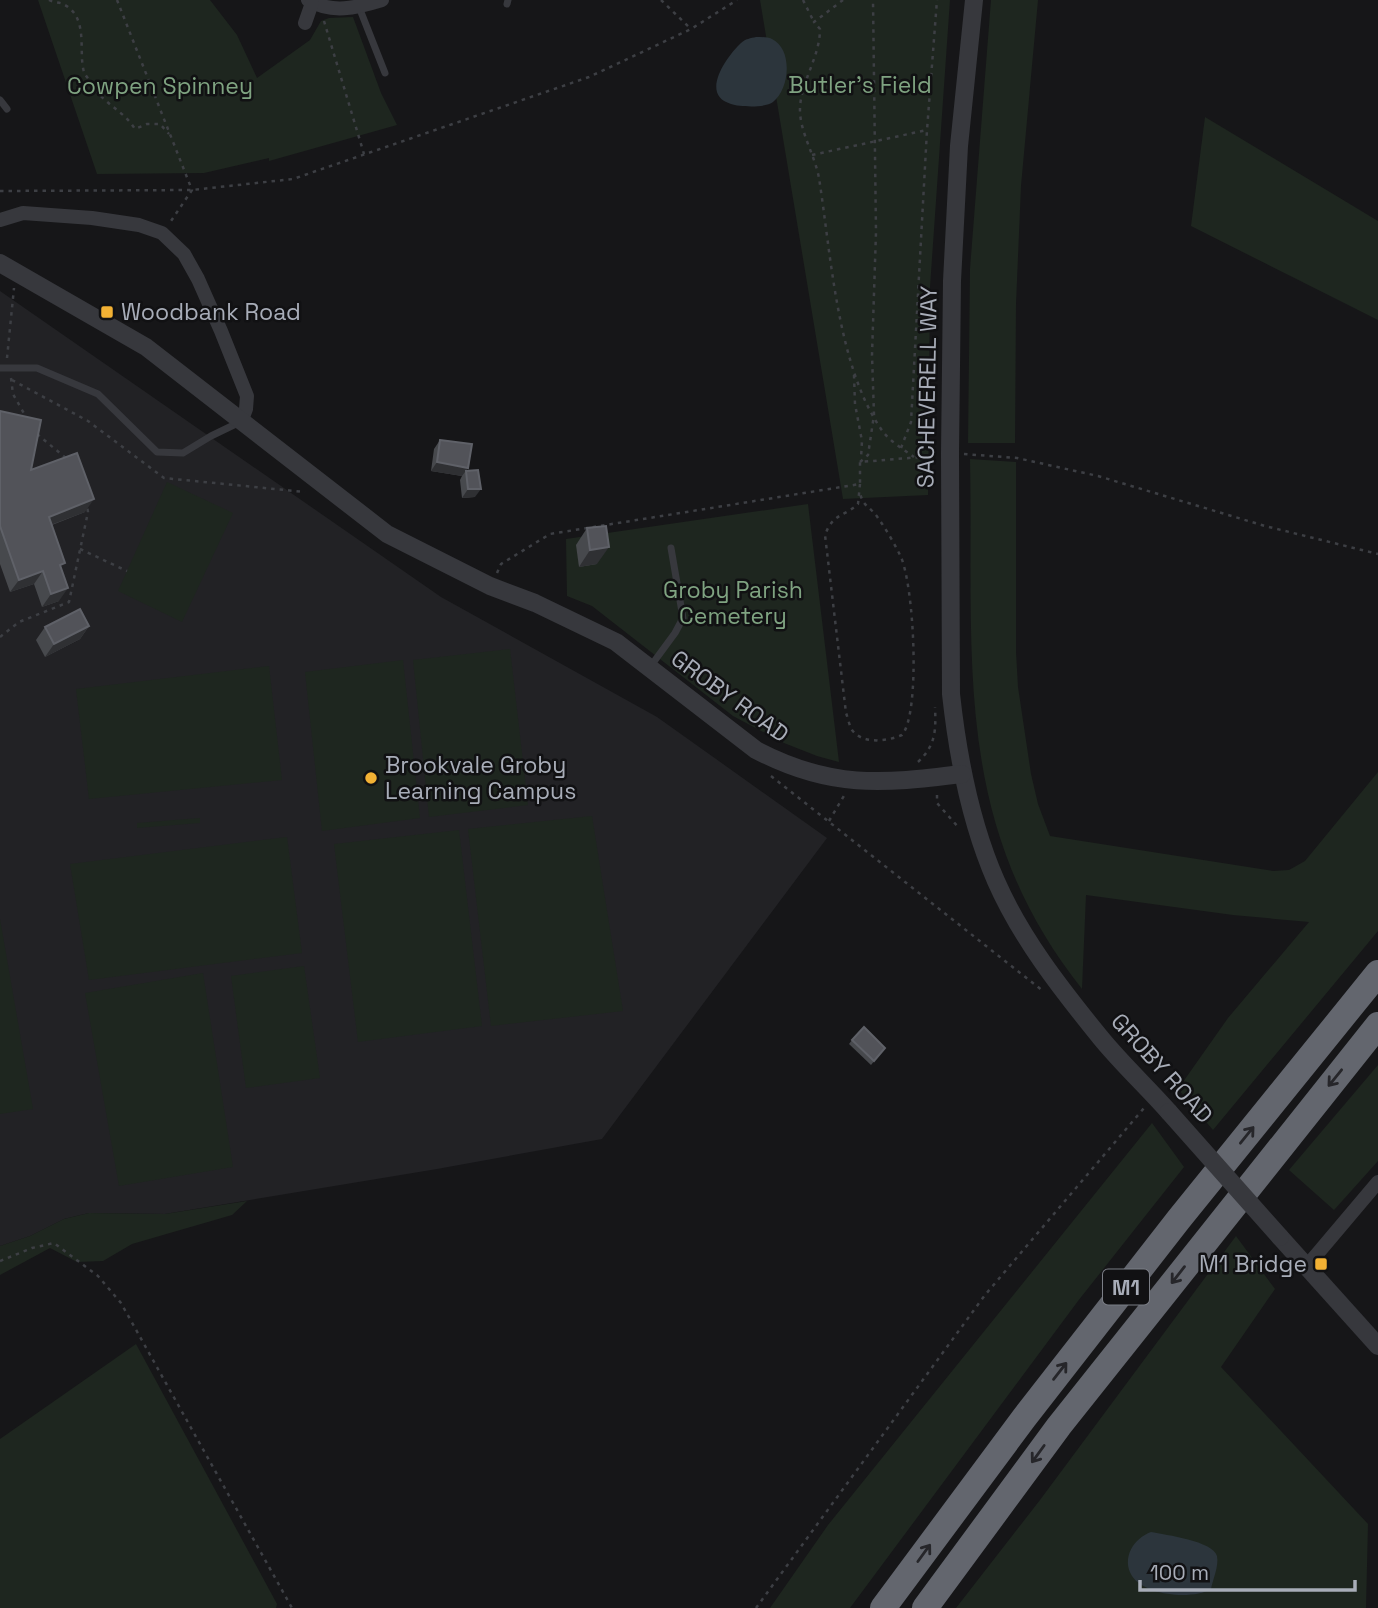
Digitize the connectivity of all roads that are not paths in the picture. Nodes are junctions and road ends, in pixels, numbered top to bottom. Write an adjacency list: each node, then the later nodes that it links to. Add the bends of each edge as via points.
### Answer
1 (382, 0): 4 (street)
2 (974, 0): 15 (street, SACHEVERELL WAY, via 955,214 942,455 951,694)
3 (315, 3): 4 (street, via 341,10); 5 (street)
4 (359, 7): 6 (lane)
5 (304, 23)
6 (384, 73)
7 (0, 100): 8 (lane)
8 (8, 108)
9 (0, 220): 12 (street, via 23,213 92,218 162,233 184,254 221,331 247,396)
10 (0, 263): 12 (street, GROBY ROAD, via 146,347)
11 (4, 367): 12 (lane, via 37,368 98,394 157,452 183,453)
12 (241, 422): 14 (street, GROBY ROAD, via 387,534 616,642)
13 (671, 548): 14 (lane, via 683,618)
14 (650, 667): 15 (street, GROBY ROAD, via 756,750 807,773 885,783)
15 (962, 774): 19 (street, GROBY ROAD, bridge, via 996,882 1041,960 1102,1040)
16 (1378, 973): 21 (highway, M1, one-way to 16, via 1170,1229)
17 (1378, 1025): 22 (highway, M1, one-way to 22, via 1068,1415)
18 (1378, 1182): 19 (street)
19 (1307, 1266): 20 (street, GROBY ROAD)
20 (1378, 1346)
21 (883, 1608)
22 (925, 1608)

